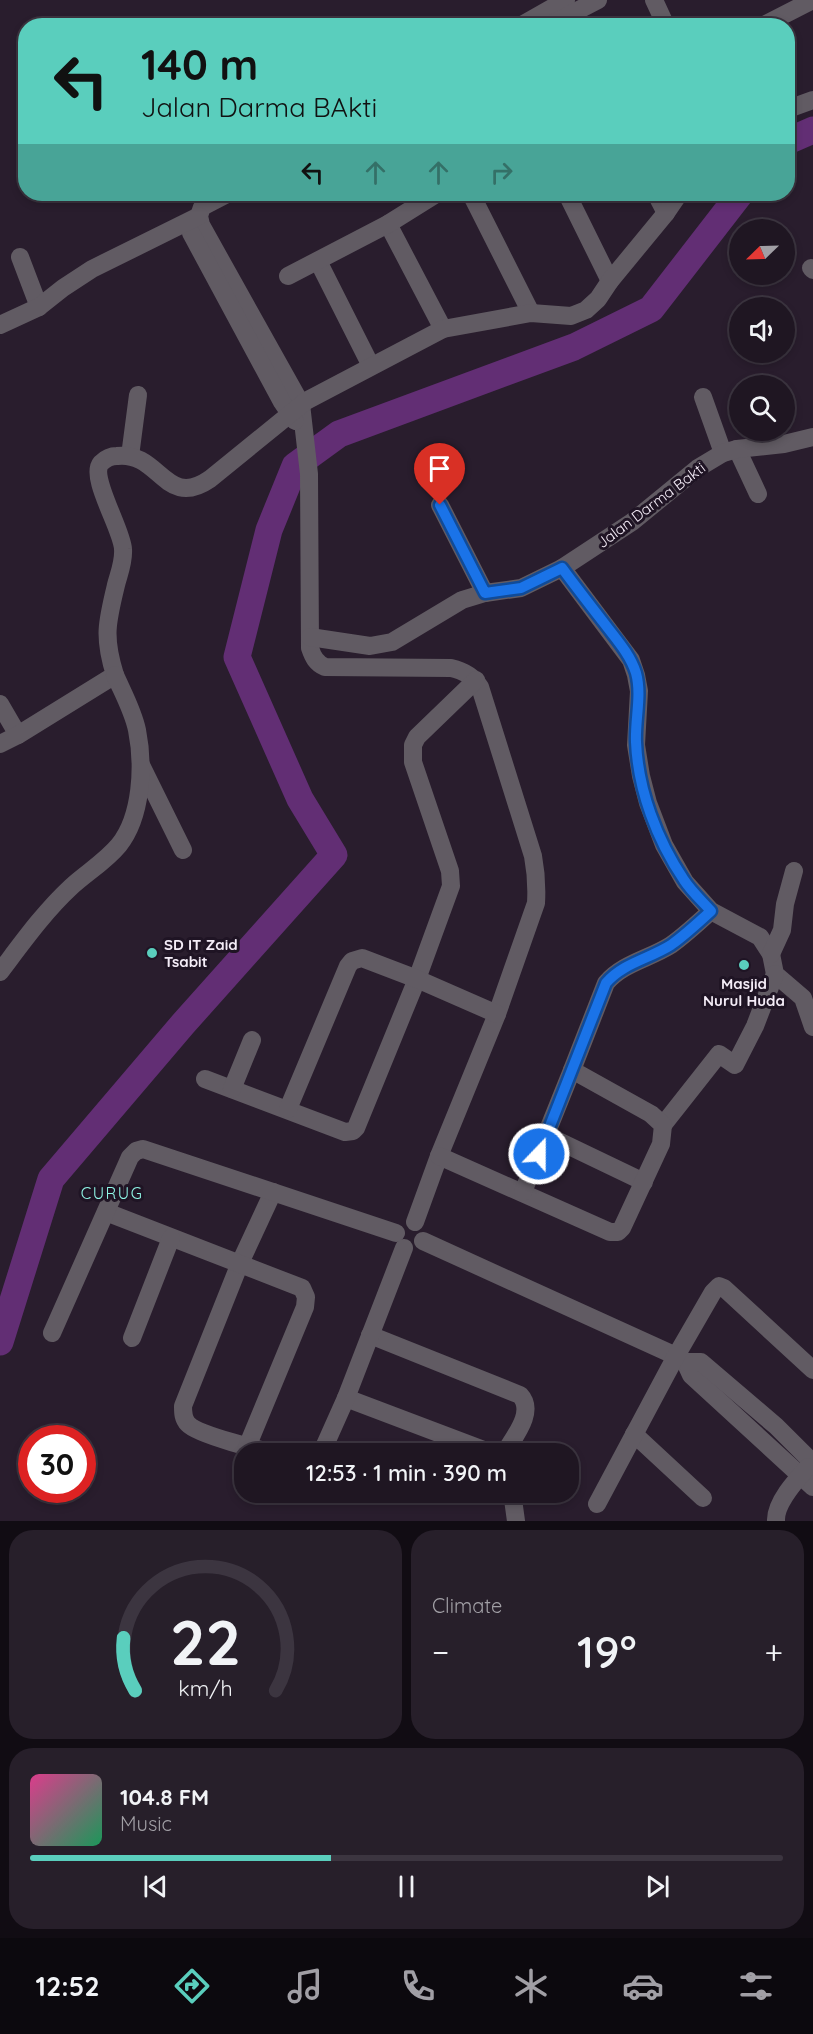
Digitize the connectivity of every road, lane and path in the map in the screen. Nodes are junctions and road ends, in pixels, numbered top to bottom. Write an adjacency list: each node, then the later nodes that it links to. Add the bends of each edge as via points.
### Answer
1 (566, 0): 5 (street)
2 (598, 0): 5 (street)
3 (654, 0): 6 (street)
4 (813, 0): 7 (street)
5 (547, 11)
6 (662, 18)
7 (778, 18)
8 (813, 100): 9 (street)
9 (795, 106)
10 (196, 201): 18 (street, via 191,206)
11 (214, 201): 18 (street, via 202,207)
12 (425, 201): 19 (street)
13 (475, 201): 25 (street)
14 (570, 201): 23 (street)
15 (660, 201): 17 (street)
16 (674, 201): 17 (street)
17 (666, 213): 23 (street)
18 (193, 219): 24 (street, via 93,269); 31 (street, via 192,236)
19 (388, 224): 21 (street); 27 (street)
20 (20, 257): 24 (street)
21 (318, 261): 22 (street); 28 (street)
22 (288, 276)
23 (610, 281): 25 (street, via 586,310 571,316)
24 (39, 307): 26 (street)
25 (531, 313): 27 (street)
26 (0, 325)
27 (443, 329): 28 (street)
28 (371, 366): 31 (street)
29 (138, 395): 34 (street)
30 (703, 397): 33 (street)
31 (295, 409): 34 (street, via 210,479 193,488 178,488 150,464); 39 (street, via 306,439 309,474)
32 (813, 437): 33 (street, Jalan Darma Bakti)
33 (730, 451): 35 (street); 37 (street, Jalan Darma Bakti, via 698,468 632,522)
34 (130, 456): 40 (street, via 109,458 97,472 120,533 123,552 106,630)
35 (758, 494)
36 (440, 505): 38 (street)
37 (562, 568): 38 (street, Jalan Darma Bakti, via 521,588); 48 (street, via 631,660 639,691 636,745 655,825 685,882)
38 (485, 593): 39 (street, Jalan Darma Bakti, via 462,600 392,642 370,646)
39 (310, 637): 41 (street, via 313,657 325,667 451,668)
40 (115, 675): 43 (street); 45 (street, via 130,706)
41 (476, 680): 52 (street, via 413,745 413,762 451,878 450,892); 54 (street, via 533,856 537,886 536,903)
42 (0, 704): 43 (street)
43 (18, 735): 44 (street)
44 (0, 744)
45 (141, 764): 46 (street); 50 (street, via 132,820 120,844 46,912)
46 (183, 850)
47 (794, 871): 49 (street, via 782,930)
48 (711, 911): 49 (street, via 760,937); 57 (street, via 672,944 612,976)
49 (771, 954): 51 (street)
50 (0, 972)
51 (775, 974): 53 (street); 61 (street, via 735,1065 719,1054)
52 (417, 979): 54 (street); 60 (street, via 362,958 352,961); 60 (street, via 356,1128 345,1132)
53 (808, 996): 55 (street)
54 (497, 1014): 63 (street)
55 (813, 1027)
56 (252, 1040): 59 (street)
57 (572, 1070): 61 (street, via 651,1113); 62 (street)
58 (205, 1079): 59 (street)
59 (232, 1089): 60 (street)
60 (288, 1109)
61 (663, 1125): 64 (street, via 661,1143)
62 (546, 1135): 64 (street); 66 (street)
63 (439, 1156): 66 (street); 68 (street)
64 (644, 1182): 66 (street, via 625,1225 615,1233)
65 (273, 1192): 67 (street, via 143,1149 130,1156); 70 (street); 72 (street)
66 (523, 1192)
67 (106, 1212): 69 (street); 73 (street)
68 (415, 1222): 70 (street, via 403,1223); 71 (street, via 424,1232)
69 (171, 1238): 72 (street); 75 (street)
70 (400, 1240): 71 (street, via 408,1249 417,1248); 74 (street)
71 (423, 1241): 76 (street)
72 (240, 1263): 80 (street, via 183,1406 183,1415 194,1429); 81 (street, via 302,1288 306,1297)
73 (52, 1333)
74 (370, 1335): 78 (street); 84 (street, via 520,1395 527,1407)
75 (132, 1338)
76 (681, 1359): 77 (street, via 719,1286); 79 (street); 85 (street, via 691,1376)
77 (813, 1370)
78 (346, 1398): 82 (street); 83 (street)
79 (634, 1434): 86 (street); 88 (street)
80 (235, 1443)
81 (249, 1443)
82 (326, 1443)
83 (465, 1443)
84 (510, 1443)
85 (810, 1472): 90 (street, via 776,1513)
86 (703, 1498)
87 (514, 1503): 89 (street)
88 (597, 1504)
89 (516, 1521)
90 (776, 1521)

